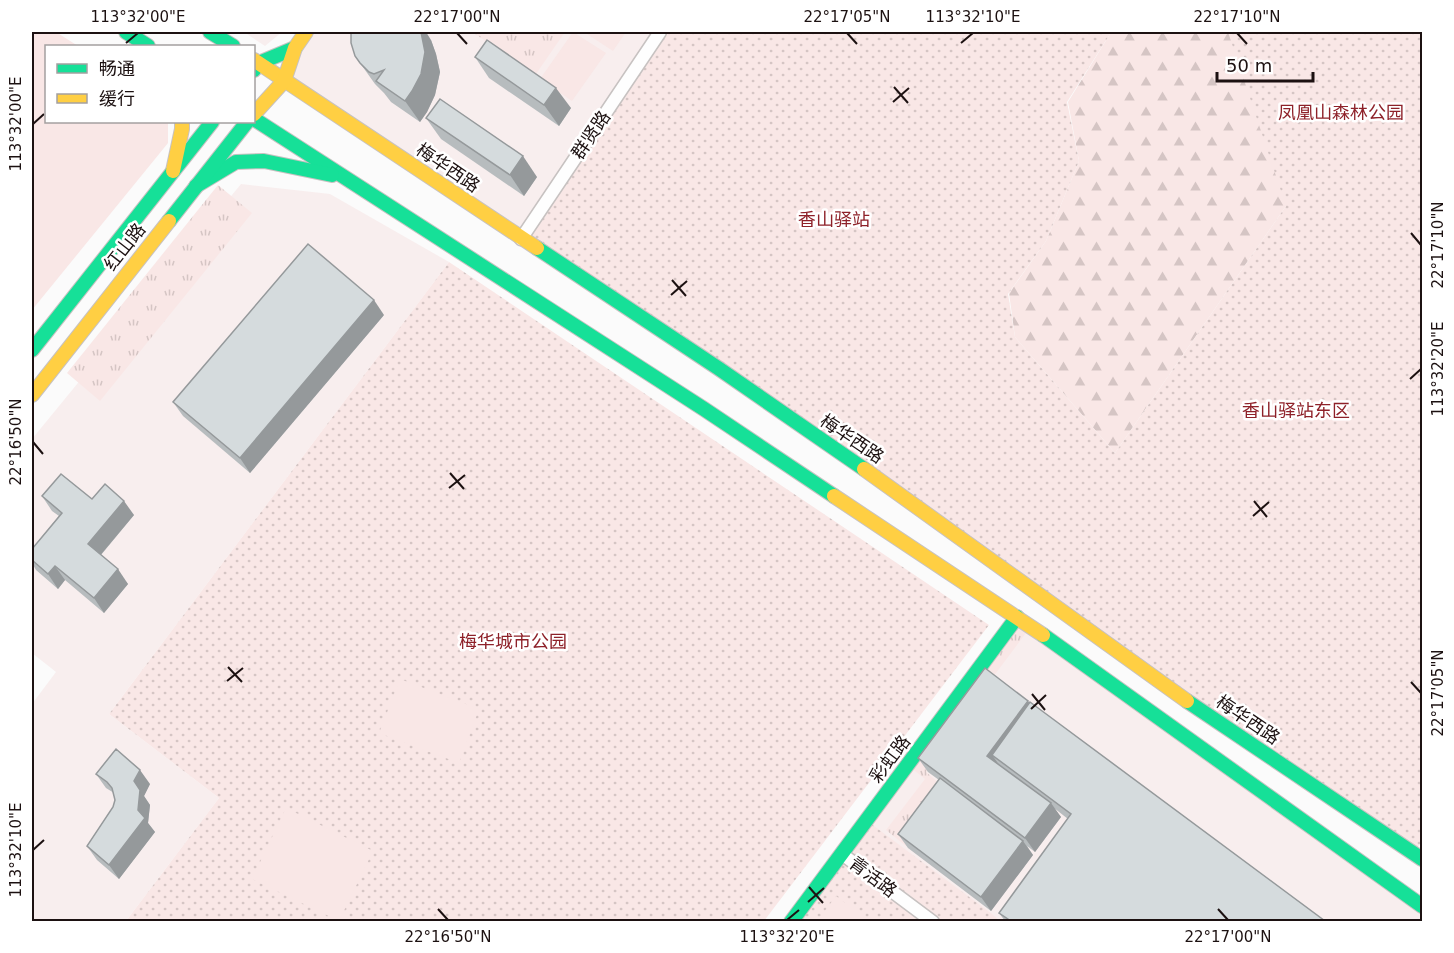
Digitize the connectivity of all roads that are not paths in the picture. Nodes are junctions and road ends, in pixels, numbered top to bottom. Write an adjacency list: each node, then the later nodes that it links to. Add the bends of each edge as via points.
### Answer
1 (126, 32): 5 (main road)
2 (210, 32): 6 (main road)
3 (306, 32): 7 (main road)
4 (660, 32): 18 (street, 群贤路)
5 (145, 45)
6 (231, 45)
7 (295, 48): 8 (main road); 9 (main road)
8 (255, 64): 9 (main road, 梅华西路)
9 (284, 81): 10 (main road); 18 (main road, 梅华西路)
10 (255, 113)
11 (255, 120): 16 (main road)
12 (182, 123): 15 (main road)
13 (211, 123): 15 (main road, 红山路)
14 (246, 123): 17 (main road, 红山路)
15 (173, 171): 19 (main road, 红山路)
16 (343, 177): 17 (main road, via 264,161 236,162); 21 (main road, via 704,409)
17 (196, 186): 20 (main road, 红山路)
18 (521, 239): 23 (main road, 梅华西路, via 718,368 895,490 1209,717)
19 (32, 350)
20 (32, 395)
21 (1017, 617): 22 (main road, 彩虹路); 24 (main road)
22 (842, 854): 25 (main road, 彩虹路); 26 (street, 青活路)
23 (1422, 859)
24 (1422, 906)
25 (791, 921)
26 (933, 921)

